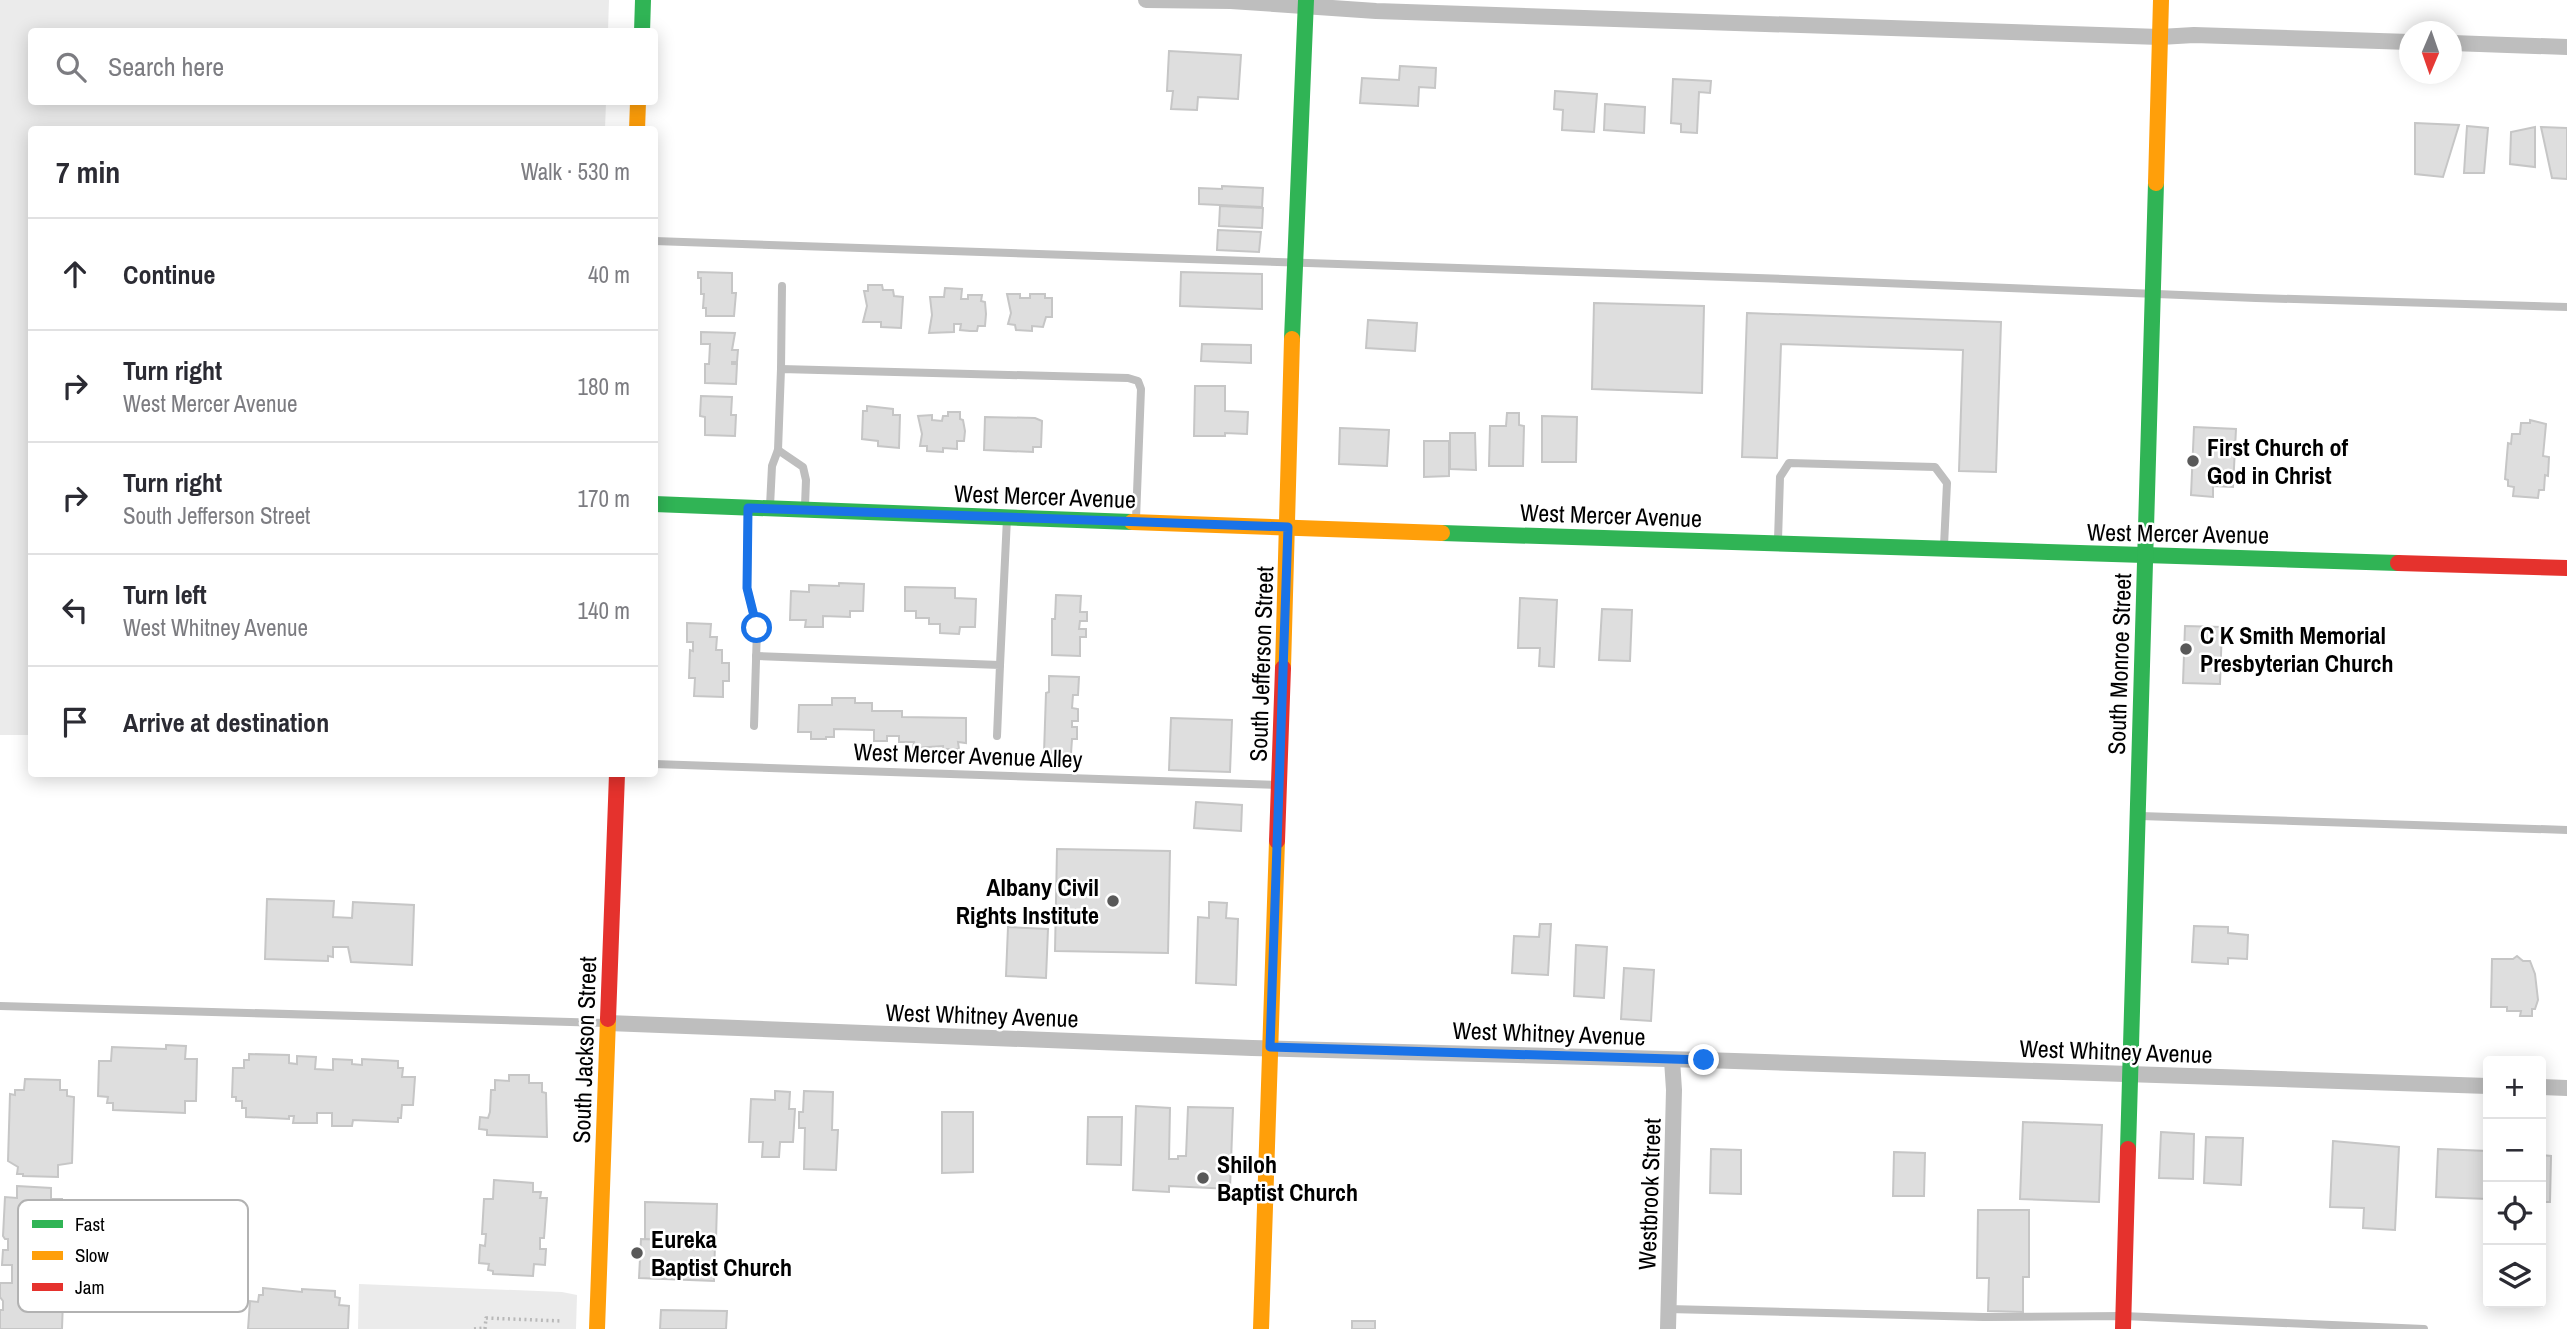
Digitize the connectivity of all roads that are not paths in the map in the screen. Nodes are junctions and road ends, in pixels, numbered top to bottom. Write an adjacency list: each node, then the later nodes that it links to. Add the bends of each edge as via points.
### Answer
1 (643, 0): 5 (main road)
2 (1146, 0): 4 (street)
3 (2161, 0): 6 (main road, South Monroe Street)
4 (1306, 4): 6 (street); 13 (main road, South Jefferson Street)
5 (642, 28)
6 (2160, 37): 7 (street); 15 (main road, South Monroe Street)
7 (2399, 42)
8 (2462, 43): 9 (street)
9 (2567, 47)
10 (638, 105): 11 (main road)
11 (637, 126)
12 (658, 241): 13 (lane)
13 (1294, 262): 15 (lane); 25 (main road, South Jefferson Street)
14 (782, 286): 17 (lane)
15 (2153, 292): 16 (lane); 28 (main road, South Monroe Street)
16 (2567, 307)
17 (781, 369): 18 (lane); 24 (lane, via 1138,381)
18 (778, 450): 21 (lane, via 772,466); 22 (lane, via 803,467)
19 (658, 505): 20 (main road, West Mercer Avenue)
20 (748, 508): 21 (main road, West Mercer Avenue); 30 (lane, via 747,588 757,628)
21 (769, 509): 22 (main road, West Mercer Avenue)
22 (805, 510): 23 (main road, West Mercer Avenue)
23 (1007, 517): 24 (main road, West Mercer Avenue); 31 (lane)
24 (1136, 522): 25 (main road, West Mercer Avenue)
25 (1288, 527): 26 (main road, West Mercer Avenue); 36 (main road, South Jefferson Street)
26 (1778, 543): 27 (main road, West Mercer Avenue); 27 (lane, via 1780,477 1789,463 1935,467 1947,483)
27 (1944, 548): 28 (main road, West Mercer Avenue)
28 (2145, 553): 29 (main road, West Mercer Avenue); 37 (main road, South Monroe Street)
29 (2567, 568)
30 (756, 656): 31 (lane); 32 (lane)
31 (1000, 665): 33 (lane)
32 (754, 726)
33 (997, 736)
34 (658, 764): 36 (lane, West Mercer Avenue Alley)
35 (617, 777): 40 (main road, South Jackson Street)
36 (1279, 785): 41 (main road, South Jefferson Street)
37 (2138, 816): 38 (lane); 43 (main road, South Monroe Street)
38 (2567, 830)
39 (0, 1006): 40 (lane)
40 (608, 1023): 41 (street, West Whitney Avenue); 49 (main road, South Jackson Street)
41 (1270, 1047): 42 (street, West Whitney Avenue); 50 (main road, South Jefferson Street)
42 (1672, 1059): 43 (street, West Whitney Avenue); 47 (street, Westbrook Street)
43 (2130, 1074): 44 (street, West Whitney Avenue); 48 (main road, South Monroe Street)
44 (2483, 1086)
45 (2546, 1087): 46 (street)
46 (2567, 1088)
47 (1668, 1309): 48 (lane); 51 (street, Westbrook Street)
48 (2123, 1323): 52 (lane)
49 (597, 1329)
50 (1261, 1329)
51 (1668, 1329)
52 (2424, 1329)

